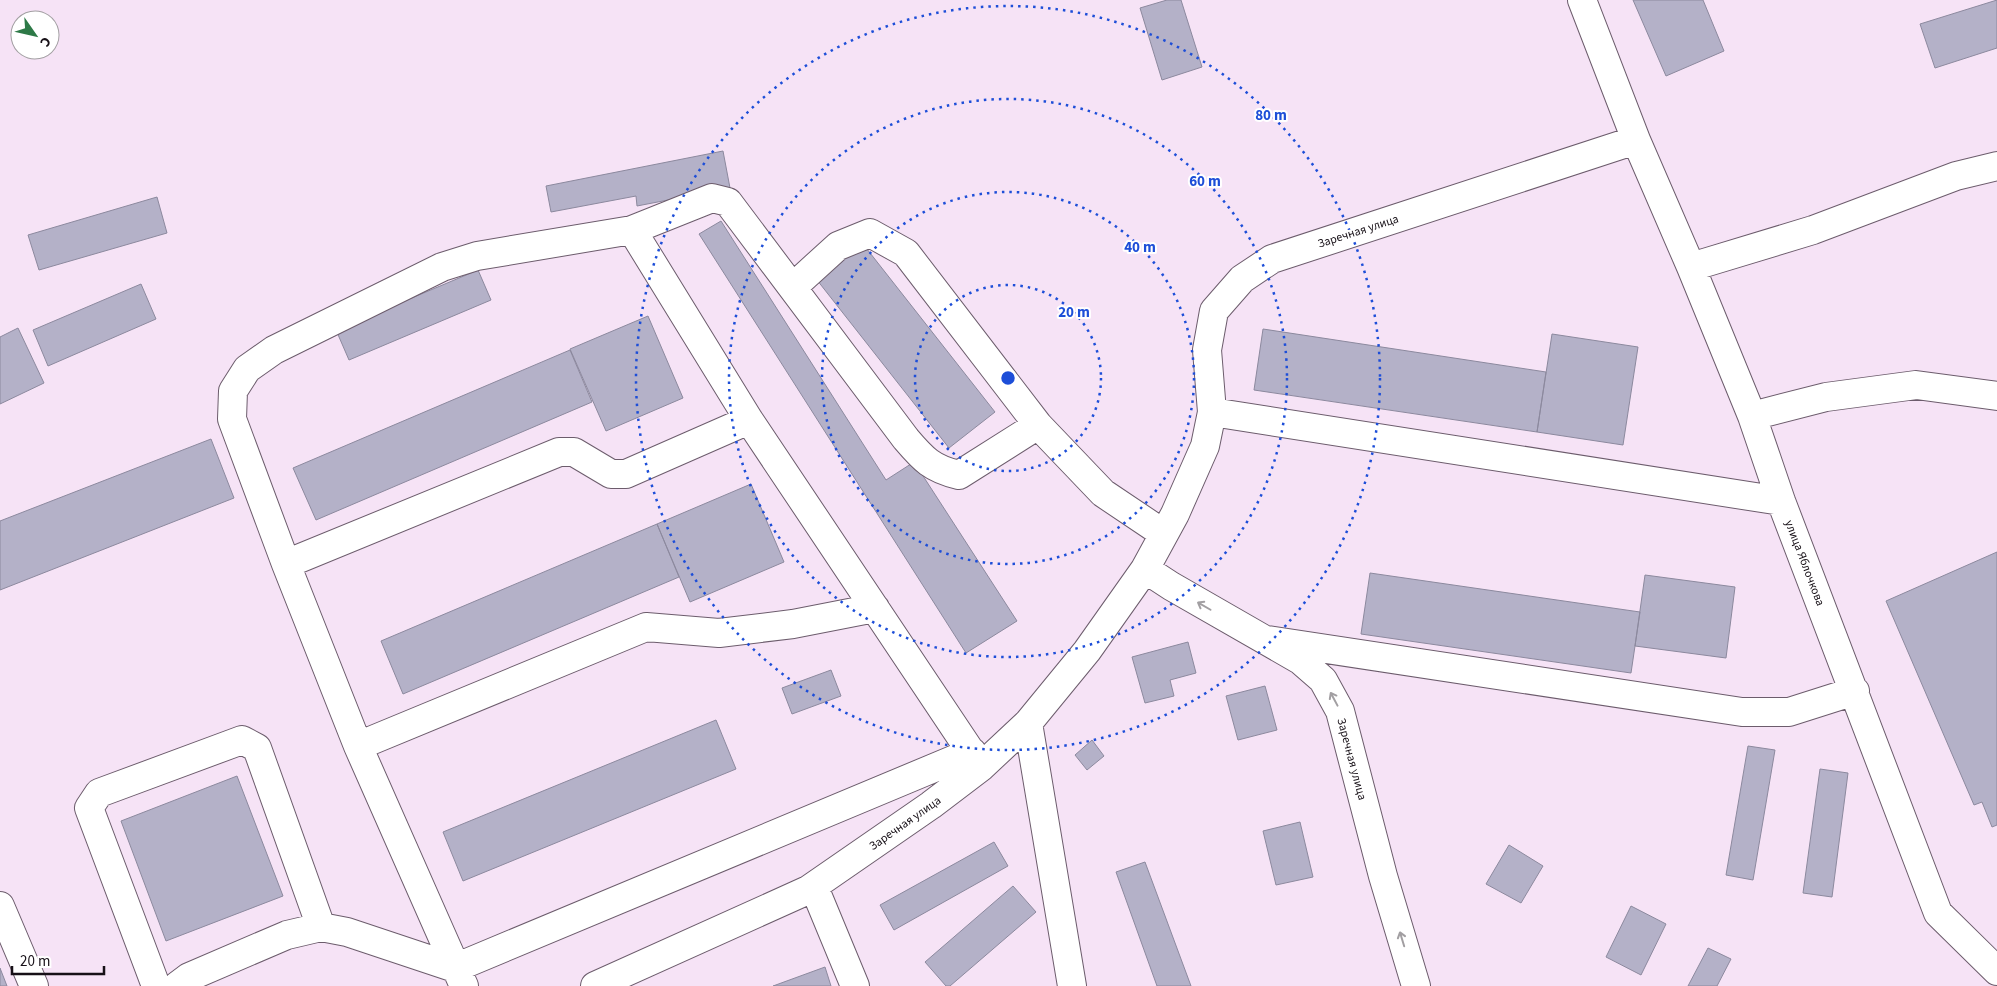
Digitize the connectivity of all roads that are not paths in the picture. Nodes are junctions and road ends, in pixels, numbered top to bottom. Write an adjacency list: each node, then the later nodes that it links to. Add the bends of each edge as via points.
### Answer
1 (1582, 0): 2 (street)
2 (1636, 140): 5 (street, улица Яблочкова); 8 (street, Заречная улица, via 1272,259 1242,279 1214,311 1207,350)
3 (1997, 166): 5 (street, via 1956,176 1813,230)
4 (632, 230): 6 (street, via 712,198 728,202); 10 (street); 14 (street, via 477,256 442,267 274,350 247,369 233,391 232,419)
5 (1691, 266): 9 (street, улица Яблочкова)
6 (793, 287): 11 (street, via 906,438 923,458 941,471 959,475); 11 (street, via 838,246 870,234 906,253)
7 (1997, 396): 9 (street, via 1916,385 1826,397)
8 (1212, 412): 12 (street); 13 (street, Заречная улица, via 1205,446)
9 (1752, 416): 12 (street, улица Яблочкова)
10 (750, 420): 14 (street, via 626,474 611,474 574,452 560,452); 16 (street)
11 (1038, 425): 13 (street, via 1103,493)
12 (1781, 501): 18 (street, улица Яблочкова)
13 (1164, 534): 15 (street, Заречная улица)
14 (286, 564): 20 (street)
15 (1145, 569): 17 (street, Заречная улица, one-way to 15); 19 (street, Заречная улица, via 1087,650)
16 (875, 608): 20 (street, via 793,624 718,633 646,627); 21 (street)
17 (1267, 640): 18 (street, via 1742,712 1789,712); 33 (street, Заречная улица, one-way to 17, via 1383,876 1340,711 1323,680 1300,660)
18 (1855, 691): 25 (street, улица Яблочкова, via 1938,913)
19 (1028, 724): 21 (street, Заречная улица); 32 (street)
20 (358, 746): 26 (street)
21 (977, 759): 22 (street, Заречная улица, via 931,805); 26 (street)
22 (814, 887): 30 (street, Заречная улица); 31 (street)
23 (0, 906): 27 (street)
24 (321, 926): 26 (street, via 347,932); 28 (street, via 257,748 242,740 99,793 89,808); 29 (street, via 287,935 189,977)
25 (1997, 971)
26 (459, 977)
27 (34, 986)
28 (156, 986)
29 (177, 986)
30 (595, 986)
31 (855, 986)
32 (1072, 986)
33 (1416, 986)

